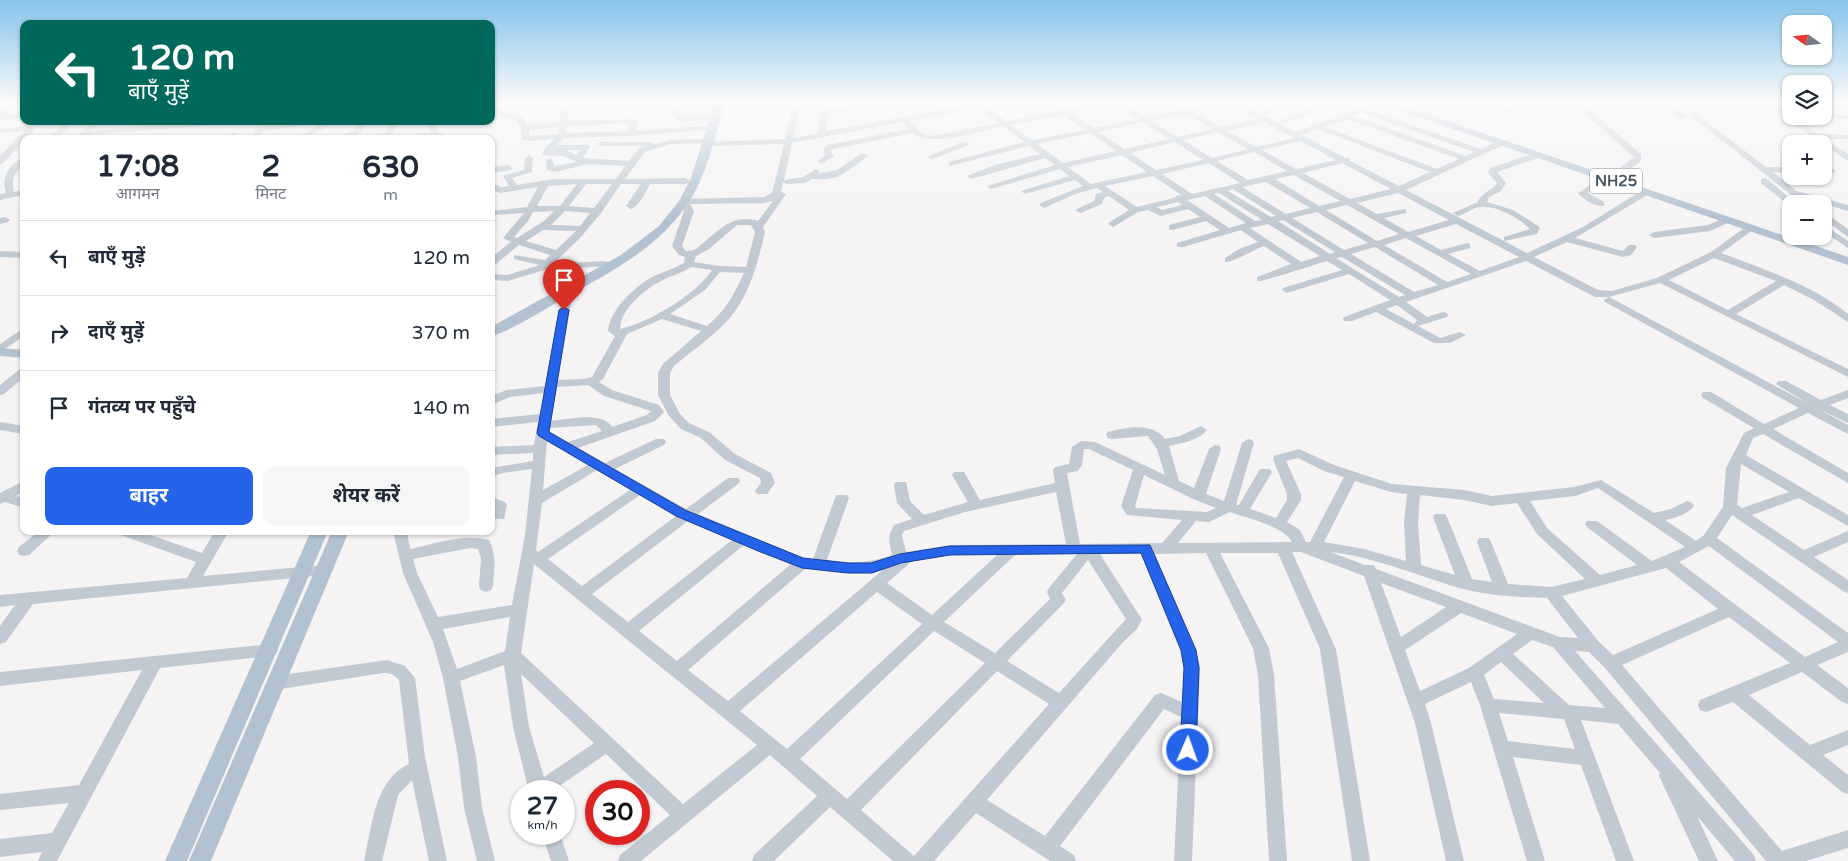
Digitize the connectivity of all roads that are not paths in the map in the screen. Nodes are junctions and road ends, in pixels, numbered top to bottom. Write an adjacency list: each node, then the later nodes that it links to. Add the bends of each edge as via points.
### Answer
1 (17, 142): 43 (street)
2 (557, 142): 33 (street)
3 (670, 142): 27 (street)
4 (677, 142): 23 (street)
5 (780, 142): 23 (street)
6 (789, 142): 48 (street)
7 (854, 142): 60 (street, via 830,147 827,150 830,155)
8 (1035, 142): 24 (street)
9 (1108, 142): 30 (street)
10 (1170, 142): 30 (street)
11 (1178, 142): 46 (street)
12 (1243, 142): 29 (street)
13 (1277, 142): 29 (street)
14 (1314, 142): 45 (street)
15 (1359, 142): 58 (street)
16 (1421, 142): 42 (street)
17 (1454, 142): 31 (street)
18 (1502, 142): 31 (street); 35 (main road, NH25)
19 (1512, 142): 63 (main road, NH25)
20 (1622, 142): 63 (street, via 1638,159)
21 (1715, 142): 86 (street)
22 (1728, 142): 54 (street)
23 (705, 143): 65 (main road); 89 (main road, via 706,154)
24 (1031, 143): 36 (street); 37 (street)
25 (601, 144): 27 (street)
26 (967, 144): 36 (street); 38 (street)
27 (658, 146): 50 (street, via 642,150)
28 (1832, 147): 40 (street)
29 (1256, 149): 46 (street); 57 (street)
30 (1122, 152): 52 (street); 59 (street)
31 (1482, 152): 42 (street)
32 (520, 154): 33 (street)
33 (548, 154): 41 (street, via 565,153); 41 (street, via 586,147); 47 (street, via 550,168 555,169)
34 (865, 154): 60 (street, via 833,176)
35 (1538, 154): 63 (main road, NH25); 92 (street, via 1493,170 1492,173 1502,183 1485,196)
36 (980, 155): 51 (street)
37 (1046, 155): 52 (street); 61 (street)
38 (930, 157)
39 (529, 158): 74 (street, via 528,172 507,176)
40 (1848, 158)
41 (576, 159): 47 (street)
42 (1468, 159): 58 (street)
43 (0, 160): 44 (street)
44 (20, 160)
45 (1348, 160): 57 (street); 76 (street)
46 (1211, 161): 59 (street); 71 (street)
47 (589, 162): 50 (street)
48 (784, 162): 66 (street, via 788,168); 89 (street, via 776,193 768,200)
49 (20, 164): 85 (street, via 9,174 6,183)
50 (631, 164): 68 (street)
51 (952, 164)
52 (1060, 166): 62 (street); 72 (street)
53 (508, 168): 55 (street)
54 (1762, 169): 56 (street); 80 (street)
55 (495, 170)
56 (1782, 170)
57 (1298, 172): 64 (street); 91 (street)
58 (1438, 172): 76 (street)
59 (1154, 174): 75 (street); 90 (street)
60 (811, 176): 66 (street, via 805,180)
61 (970, 176)
62 (1075, 177): 75 (street); 79 (street)
63 (1611, 177): 82 (main road, NH25); 93 (street, via 1582,193); 122 (main road, NH25)
64 (1268, 179): 71 (street); 99 (street)
65 (686, 181): 69 (street); 151 (main road, via 662,219 642,239)
66 (786, 181): 115 (street, via 781,195)
67 (583, 182): 68 (street); 70 (street); 97 (street)
68 (618, 182): 69 (street); 101 (street)
69 (648, 182): 95 (street)
70 (544, 183): 74 (street); 100 (street)
71 (1248, 184): 73 (street)
72 (991, 186)
73 (1235, 186): 78 (street); 106 (street)
74 (514, 187): 77 (street)
75 (1096, 187): 84 (street); 94 (street, via 1060,196)
76 (1404, 188): 91 (street); 108 (street)
77 (495, 189)
78 (1221, 190): 81 (street); 110 (street)
79 (1026, 191)
80 (1791, 191): 87 (street); 98 (street)
81 (1206, 192): 90 (street); 114 (street)
82 (1646, 192): 111 (main road, NH25); 128 (street)
83 (20, 193): 85 (street)
84 (1110, 193): 102 (street, via 1099,196 1099,202); 103 (street)
85 (11, 195): 88 (street)
86 (1782, 195)
87 (1797, 195)
88 (0, 196)
89 (684, 201): 147 (street, via 689,211 677,246); 164 (main road, via 668,224 645,246)
90 (1189, 201): 96 (street, via 1178,198); 96 (street, via 1162,212); 109 (street)
91 (1348, 201): 99 (street); 107 (street)
92 (1482, 204): 108 (street); 127 (street, via 1519,215 1535,228 1534,232)
93 (1600, 204)
94 (1044, 205)
95 (631, 206)
96 (1148, 206): 103 (street)
97 (563, 208): 100 (street); 101 (street); 116 (street)
98 (1848, 208)
99 (1317, 209): 106 (street); 131 (street)
100 (530, 210): 105 (street); 129 (street, via 508,236)
101 (598, 210): 120 (street)
102 (1080, 210)
103 (1134, 210): 113 (street)
104 (1403, 211): 107 (street)
105 (495, 212)
106 (1286, 216): 110 (street); 137 (street)
107 (1376, 217): 124 (street)
108 (1460, 217): 124 (street); 127 (street); 145 (street)
109 (1207, 218): 117 (street); 121 (street)
110 (1270, 220): 114 (street); 144 (street)
111 (1727, 220): 119 (main road, NH25); 125 (street, via 1705,229)
112 (1832, 221): 123 (street)
113 (1114, 224)
114 (1253, 224): 118 (street)
115 (759, 226): 147 (street, via 749,221 735,222); 155 (street)
116 (541, 227): 120 (street); 129 (street)
117 (1172, 227)
118 (1242, 227): 121 (street); 130 (street)
119 (1750, 228): 141 (street); 150 (main road, NH25)
120 (583, 229): 140 (street)
121 (1227, 231): 132 (street)
122 (1782, 233)
123 (1848, 234)
124 (1408, 235): 131 (street); 138 (street)
125 (1654, 235)
126 (1832, 236): 134 (street)
127 (1507, 239): 145 (street)
128 (1568, 239): 136 (street, via 1623,254); 145 (street)
129 (518, 241): 140 (street); 149 (street)
130 (1264, 243): 148 (street); 153 (street)
131 (1376, 244): 137 (street); 162 (street)
132 (1180, 245)
133 (1819, 245): 143 (main road, NH25)
134 (1848, 245)
135 (1467, 246): 138 (street)
136 (1632, 247)
137 (1342, 252): 144 (street); 165 (street)
138 (1440, 253): 157 (street)
139 (0, 254): 142 (street)
140 (557, 254): 152 (street)
141 (1714, 254): 160 (street); 161 (street)
142 (20, 255)
143 (1848, 255)
144 (1326, 256): 153 (street); 156 (street)
145 (1532, 256): 157 (street); 166 (street)
146 (517, 257): 152 (street)
147 (690, 259): 154 (street); 179 (street, via 676,272 653,281 630,302 613,328 617,333)
148 (1229, 260)
149 (495, 261)
150 (1848, 261)
151 (604, 264): 152 (street); 175 (main road)
152 (545, 265): 158 (street, via 508,278)
153 (1299, 265): 159 (street)
154 (717, 269): 155 (street); 170 (street, via 704,288)
155 (750, 270): 178 (street, via 734,306)
156 (1349, 271): 163 (street); 167 (street)
157 (1479, 275): 162 (street)
158 (495, 277)
159 (1262, 278)
160 (1661, 280): 166 (street); 169 (street)
161 (1783, 281): 169 (street); 173 (street, via 1828,303)
162 (1445, 285): 165 (street)
163 (1287, 290)
164 (568, 291): 177 (main road); 189 (street)
165 (1413, 296): 167 (street)
166 (1609, 296): 194 (street)
167 (1398, 301): 168 (street); 174 (street)
168 (1376, 308): 172 (street); 176 (street)
169 (1730, 313): 187 (street)
170 (661, 315): 178 (street); 179 (street)
171 (1443, 315): 174 (street)
172 (1348, 319)
173 (1848, 319)
174 (1426, 320): 176 (street)
175 (495, 322)
176 (1408, 326): 181 (street, via 1438,340 1446,341)
177 (495, 330)
178 (708, 330): 226 (street, via 669,364 664,373 664,395 675,416 685,426 706,435 730,457 766,476 768,483)
179 (623, 332): 188 (street, via 601,374)
180 (20, 334): 182 (street)
181 (1460, 335)
182 (0, 351): 183 (main road)
183 (20, 354)
184 (0, 361): 185 (main road)
185 (20, 362)
186 (20, 374): 190 (street)
187 (1848, 374)
188 (591, 382): 189 (street); 203 (street, via 608,393 658,410 652,418)
189 (550, 387): 193 (street); 198 (street)
190 (0, 391)
191 (1848, 394): 194 (street)
192 (1707, 395): 201 (street)
193 (495, 399)
194 (1814, 406): 195 (street); 201 (street); 202 (street)
195 (1848, 419)
196 (495, 423): 198 (street)
197 (3, 424): 199 (street)
198 (544, 425): 203 (street, via 598,421); 208 (street); 211 (street)
199 (20, 429)
200 (1201, 430): 207 (street, via 1184,439)
201 (1763, 430): 212 (street, via 1748,436); 219 (street)
202 (1848, 430)
203 (609, 433): 208 (street)
204 (1112, 435): 207 (street, via 1148,432 1155,435)
205 (660, 442): 213 (street)
206 (1248, 443): 238 (street)
207 (1160, 444): 221 (street)
208 (567, 447): 213 (street)
209 (1215, 449): 229 (street)
210 (495, 451): 211 (street)
211 (539, 456): 215 (street); 233 (street)
212 (1738, 456): 228 (street); 239 (street, via 1733,468)
213 (600, 467): 225 (street); 233 (street)
214 (1140, 468): 221 (street); 223 (street, via 1091,445 1081,445 1073,468 1060,470); 242 (street, via 1128,510)
215 (495, 471)
216 (1265, 472): 238 (street)
217 (959, 475): 236 (street)
218 (1352, 475): 227 (street); 247 (street, via 1299,453 1278,458 1294,494 1294,500); 259 (street)
219 (1848, 479)
220 (733, 481): 241 (street)
221 (1173, 484): 229 (street)
222 (901, 486): 245 (street, via 904,503)
223 (1062, 486): 236 (street); 263 (street)
224 (20, 487): 230 (street)
225 (639, 490): 241 (street); 270 (street)
226 (762, 491)
227 (1414, 492): 232 (street, via 1464,495 1492,501); 278 (street, via 1411,522)
228 (1801, 493): 239 (street); 246 (street)
229 (1198, 496): 238 (street)
230 (2, 498): 234 (street)
231 (842, 498): 276 (street)
232 (1522, 498): 244 (street, via 1601,484); 282 (street, via 1542,531)
233 (535, 501): 270 (street)
234 (20, 502)
235 (495, 503): 240 (street, via 500,505)
236 (976, 505): 245 (street)
237 (1687, 506): 244 (street, via 1675,513)
238 (1236, 509): 242 (street, via 1209,517); 247 (street)
239 (1735, 511): 257 (street); 271 (street)
240 (499, 516)
241 (688, 516): 256 (street); 290 (street)
242 (1192, 517): 265 (street)
243 (1440, 517): 285 (street)
244 (1652, 518): 261 (street)
245 (920, 521): 272 (street, via 896,532)
246 (1848, 521)
247 (1279, 524): 259 (street)
248 (1592, 524): 277 (street)
249 (43, 535): 267 (street)
250 (134, 535): 273 (street)
251 (220, 535): 273 (street)
252 (318, 535): 280 (main road)
253 (339, 535): 279 (main road)
254 (401, 535): 269 (street)
255 (1847, 537): 271 (street)
256 (742, 539): 275 (street); 298 (street)
257 (1709, 539): 261 (street); 302 (street)
258 (1484, 542): 288 (street)
259 (1307, 547): 260 (street); 268 (street, via 1332,547); 281 (street)
260 (1283, 548): 266 (street); 364 (street, via 1328,649)
261 (1696, 548): 274 (street)
262 (1012, 549): 263 (street); 272 (street, via 950,550); 296 (street)
263 (1081, 549): 264 (street); 309 (street, via 1054,592 1058,600); 320 (street, via 1134,618 1132,625)
264 (1146, 549): 265 (street); 325 (street, via 1188,650 1192,668)
265 (1165, 549): 266 (street)
266 (1211, 549): 363 (street, via 1261,648 1266,675)
267 (24, 550)
268 (1364, 554): 278 (street); 281 (street)
269 (405, 555): 286 (street, via 470,543 484,544 488,558); 297 (street)
270 (533, 555): 290 (street); 294 (street)
271 (1803, 556): 287 (street)
272 (904, 558): 276 (street, via 872,568); 284 (street)
273 (205, 560): 283 (street)
274 (1667, 561): 277 (street); 295 (street)
275 (802, 563): 276 (street); 312 (street)
276 (818, 565)
277 (1649, 566): 282 (street)
278 (1414, 569): 285 (street)
279 (324, 570): 280 (street); 316 (main road)
280 (302, 573): 283 (street); 305 (main road)
281 (1370, 574): 293 (street); 304 (street)
282 (1596, 580): 289 (street)
283 (191, 583): 291 (street)
284 (876, 584): 296 (street); 323 (street)
285 (1466, 584): 288 (street)
286 (486, 586)
287 (1848, 587)
288 (1503, 590): 289 (street)
289 (1551, 593): 303 (street)
290 (582, 594): 298 (street)
291 (28, 599): 292 (street); 300 (street)
292 (0, 601)
293 (1459, 606): 299 (street); 304 (street)
294 (518, 610): 297 (street); 307 (street)
295 (1730, 610): 310 (street); 311 (street)
296 (933, 623): 309 (street); 333 (street)
297 (434, 624): 314 (street)
298 (628, 631): 312 (street)
299 (1530, 633): 301 (street); 306 (street)
300 (0, 638)
301 (1559, 643): 303 (street); 326 (street)
302 (1848, 643): 311 (street)
303 (1594, 646): 310 (street)
304 (1396, 648): 319 (street)
305 (270, 650): 308 (street); 351 (main road)
306 (1503, 654): 313 (street); 324 (street)
307 (512, 655): 314 (street); 328 (street); 336 (street, via 521,727)
308 (154, 662): 315 (street); 339 (street)
309 (995, 663): 320 (street); 343 (street)
310 (1610, 663): 370 (street)
311 (1805, 664): 317 (street); 318 (street)
312 (677, 670): 323 (street)
313 (1475, 674): 319 (street); 321 (street)
314 (451, 678): 355 (street, via 467,757 473,808)
315 (0, 679)
316 (275, 683): 335 (street, via 383,667 393,666 402,670 407,678); 352 (main road)
317 (1735, 694): 322 (street); 331 (street)
318 (1848, 697)
319 (1415, 701): 365 (street)
320 (1060, 703): 342 (street)
321 (1488, 704): 324 (street); 330 (street)
322 (1706, 705)
323 (728, 711): 329 (street)
324 (1567, 711): 326 (street); 332 (street)
325 (1190, 713): 349 (street, via 1161,700); 362 (street)
326 (1623, 717): 334 (street)
327 (1848, 736): 331 (street)
328 (607, 744): 337 (street); 344 (street)
329 (770, 745): 333 (street); 344 (street)
330 (1501, 748): 332 (street); 366 (street)
331 (1808, 753): 338 (street)
332 (1586, 758): 367 (street)
333 (787, 760): 340 (street)
334 (1661, 761): 368 (street); 369 (street)
335 (418, 768): 353 (street, via 403,775 393,785); 354 (street)
336 (536, 780)
337 (555, 780)
338 (1848, 786)
339 (84, 793): 341 (street); 346 (street)
340 (830, 796): 343 (street); 358 (street)
341 (0, 802)
342 (974, 802): 349 (street); 360 (street)
343 (848, 811): 359 (street)
344 (683, 816): 357 (street)
345 (1848, 839): 370 (street)
346 (58, 841): 348 (street); 350 (street)
347 (555, 845): 356 (street)
348 (0, 848)
349 (1047, 848): 361 (street)
350 (48, 861)
351 (176, 861)
352 (200, 861)
353 (373, 861)
354 (438, 861)
355 (486, 861)
356 (560, 861)
357 (627, 861)
358 (761, 861)
359 (907, 861)
360 (922, 861)
361 (1067, 861)
362 (1183, 861)
363 (1278, 861)
364 (1361, 861)
365 (1455, 861)
366 (1536, 861)
367 (1625, 861)
368 (1709, 861)
369 (1747, 861)
370 (1778, 861)

